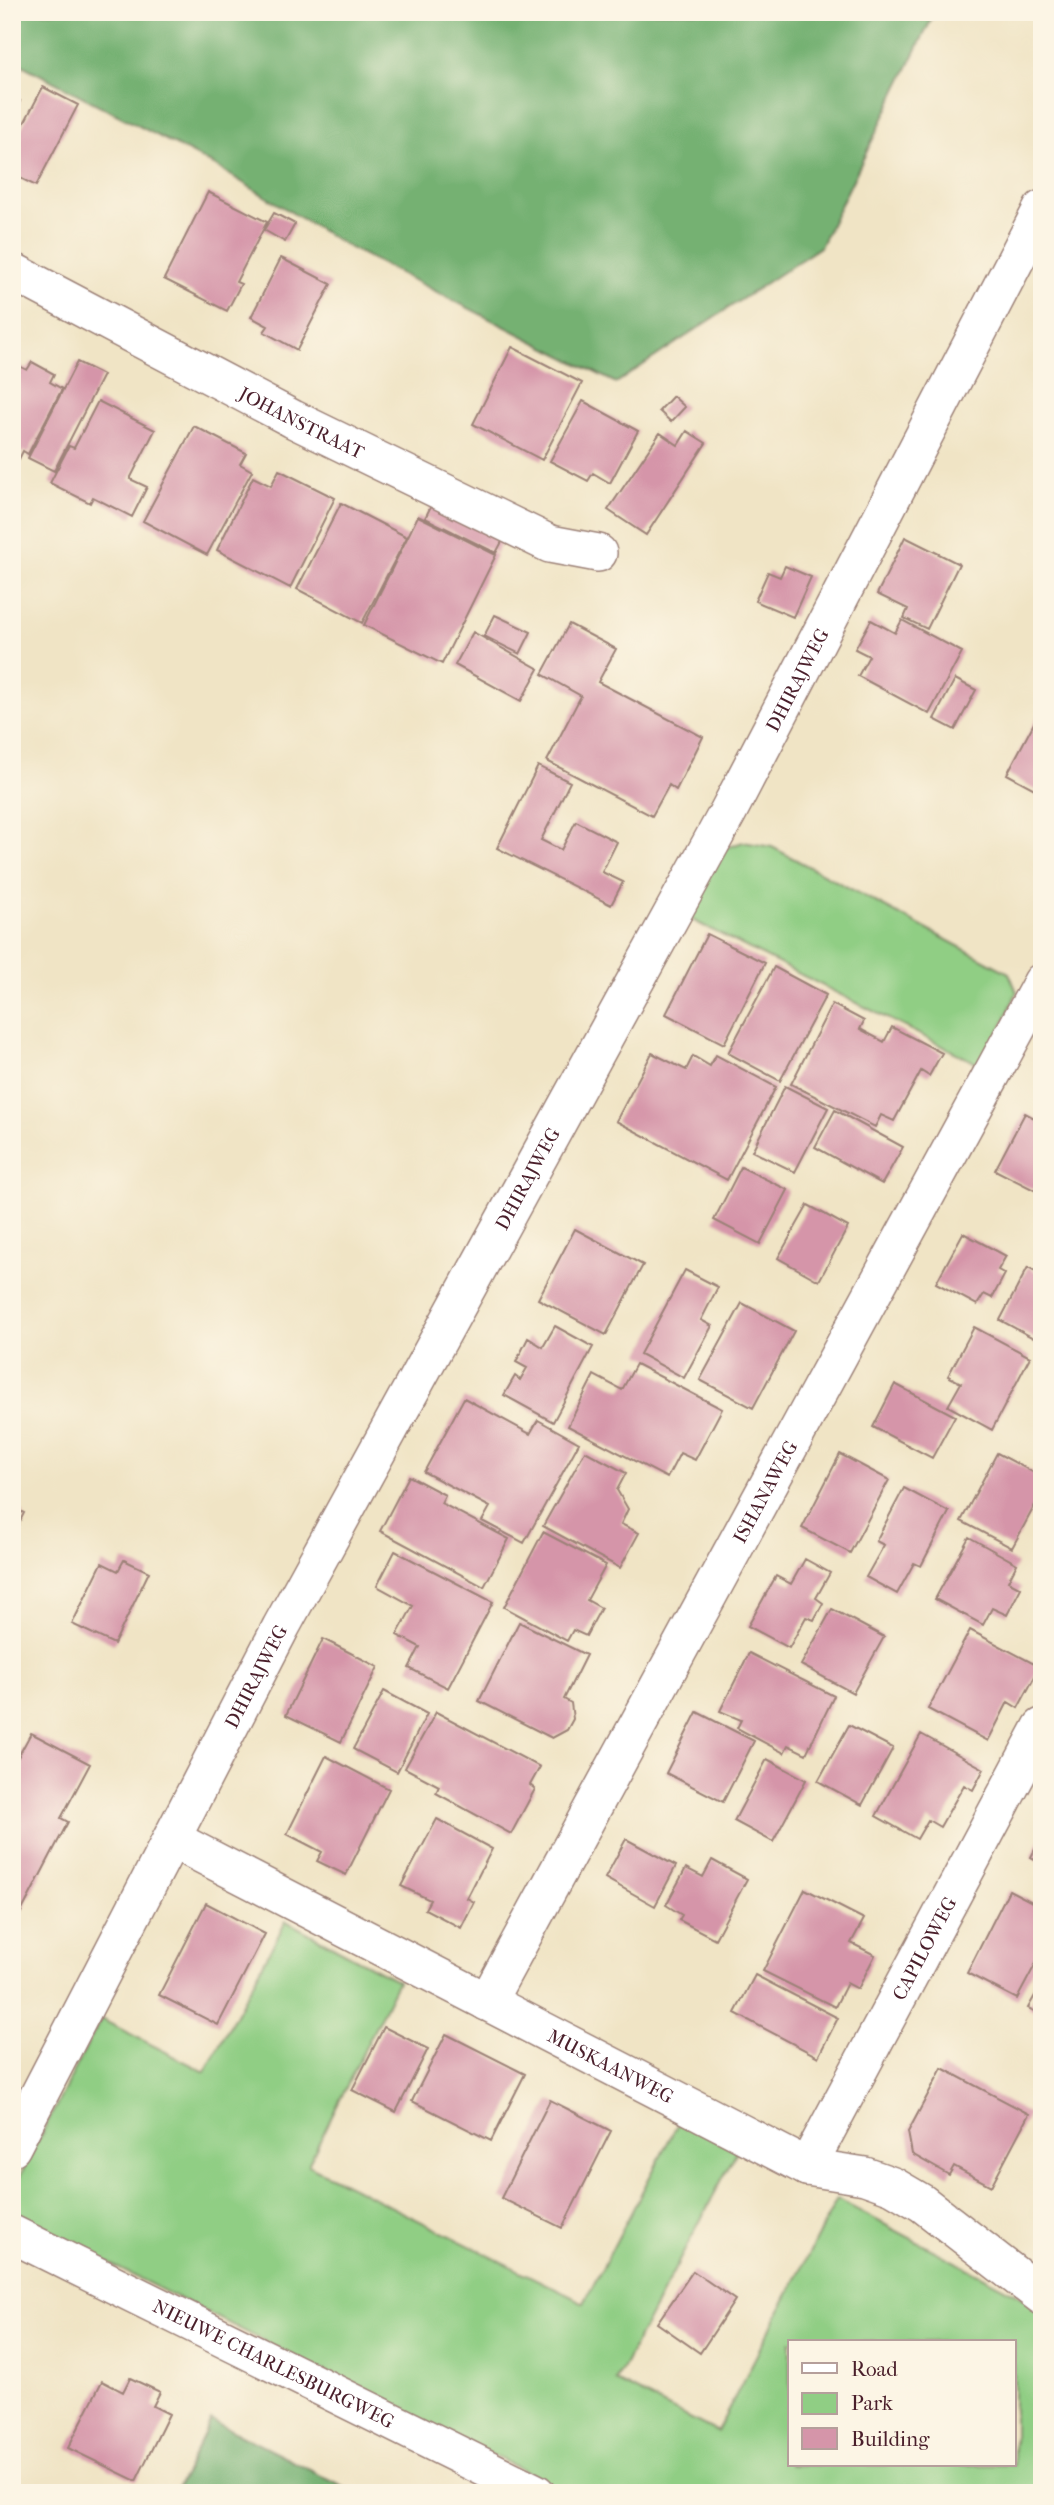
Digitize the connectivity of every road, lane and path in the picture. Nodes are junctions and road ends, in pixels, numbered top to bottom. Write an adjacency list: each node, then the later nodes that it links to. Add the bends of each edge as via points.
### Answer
1 (1042, 209): 6 (street, DHIRAJWEG, via 728,812 281,1627)
2 (12, 271): 3 (street, JOHANSTRAAT, via 293,419 550,544)
3 (598, 553)
4 (1042, 982): 7 (street, ISHANAWEG)
5 (1042, 1727): 9 (street, CAPILOWEG)
6 (172, 1839): 7 (street, MUSKAANWEG); 8 (street, DHIRAJWEG)
7 (487, 2002): 9 (street, MUSKAANWEG)
8 (12, 2147)
9 (807, 2167): 11 (street, MUSKAANWEG, via 865,2176 892,2186 922,2203)
10 (12, 2234): 12 (street, NIEUWE CHARLESBURGWEG)
11 (1042, 2296)
12 (536, 2493)

